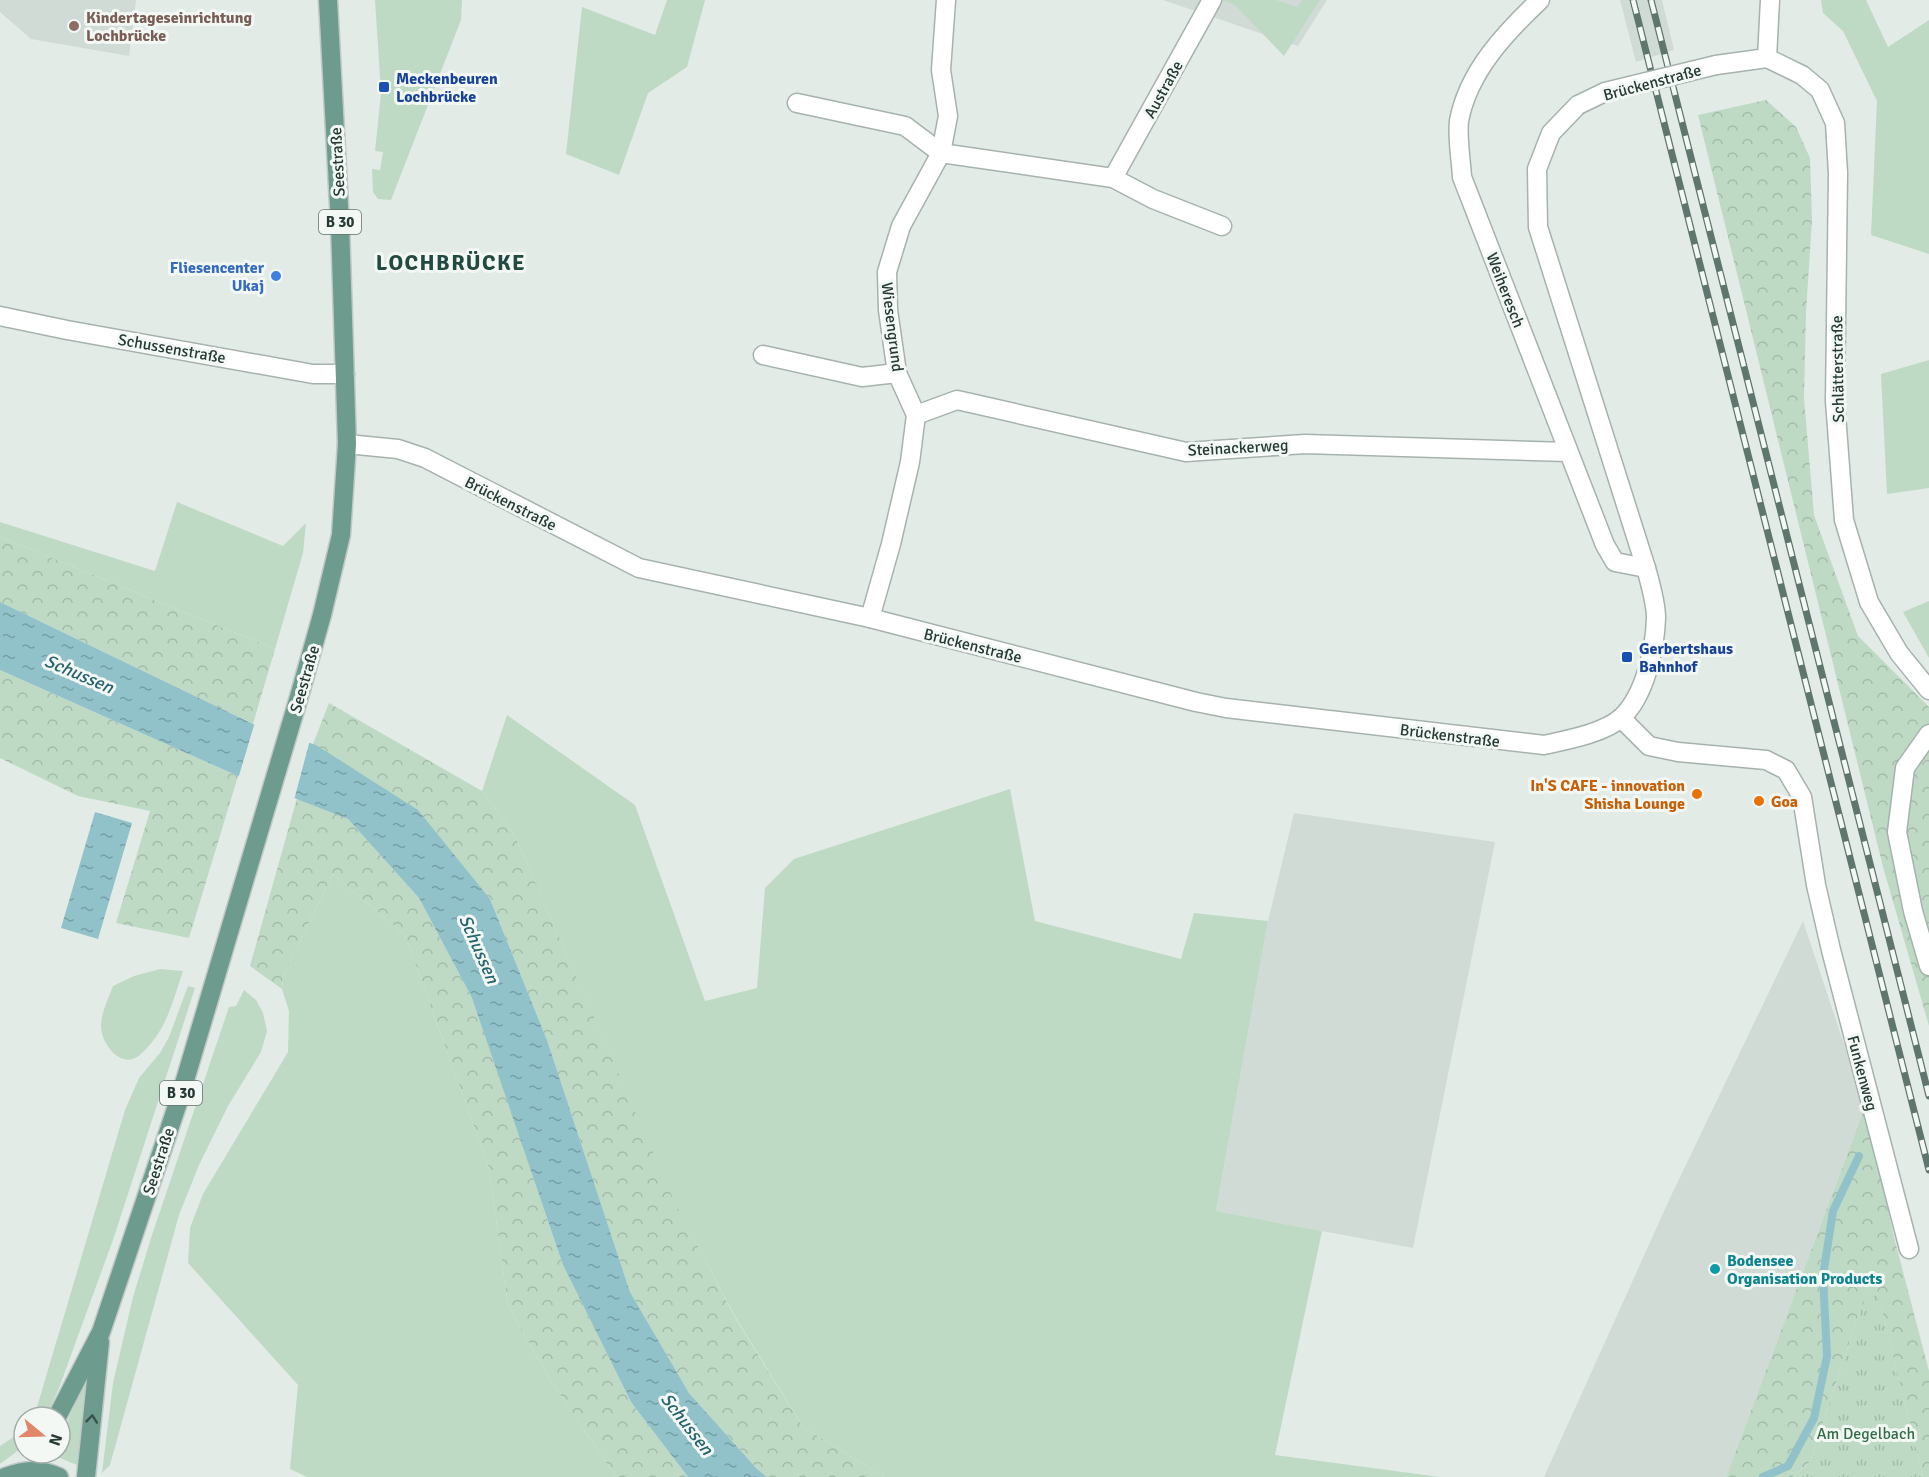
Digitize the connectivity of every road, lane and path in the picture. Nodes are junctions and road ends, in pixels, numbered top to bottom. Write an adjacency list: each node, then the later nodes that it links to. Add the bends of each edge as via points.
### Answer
1 (328, 0): 14 (main road, Seestraße / B 30)
2 (946, 0): 8 (street, Wiesengrund, via 941,70 948,116)
3 (1212, 0): 9 (street, Austraße)
4 (1540, 0): 17 (street, Weiheresch, via 1495,48 1471,82 1459,123 1461,162 1462,177)
5 (1770, 0): 6 (street)
6 (1767, 58): 18 (street, Brückenstraße, bridge, via 1716,65 1605,92 1578,105 1551,133 1537,170 1538,227); 20 (street, Schlätterstraße, via 1802,75 1820,90 1835,123 1835,401 1844,520 1869,602 1899,653)
7 (797, 103): 8 (street, via 905,126)
8 (941, 153): 9 (street); 13 (street, Wiesengrund, via 901,226 886,272)
9 (1113, 178): 10 (street, via 1153,199)
10 (1222, 226)
11 (0, 316): 14 (street, Schussenstraße, via 313,374)
12 (763, 355): 13 (street, via 862,377)
13 (897, 373): 15 (street, Wiesengrund)
14 (345, 374): 16 (main road, Seestraße / B 30)
15 (916, 415): 17 (street, Steinackerweg, via 957,400 1186,452 1305,444); 19 (street, via 910,462)
16 (347, 444): 19 (street, Brückenstraße, via 398,449 425,458 639,568); 25 (main road, Seestraße / B 30, via 341,535 322,615 180,1097)
17 (1568, 452): 18 (street, Weiheresch, via 1615,562)
18 (1646, 568): 21 (street, Brückenstraße, via 1656,617 1649,666 1637,697)
19 (870, 618): 21 (street, Brückenstraße, via 1196,702 1261,713 1544,745 1587,736)
20 (1929, 690)
21 (1621, 718): 24 (street, Funkenweg, via 1649,746 1766,760 1786,770 1802,796 1831,950)
22 (1929, 734): 23 (street, via 1905,768 1897,832)
23 (1929, 966)
24 (1910, 1249)
25 (101, 1332): 26 (main road, Seestraße / B 30); 31 (main road, Seestraße / B 30, one-way to 25)
26 (63, 1405)
27 (32, 1465): 28 (main road)
28 (28, 1471): 29 (main road); 30 (main road, via 39,1470)
29 (5, 1477)
30 (59, 1477)
31 (86, 1477)

